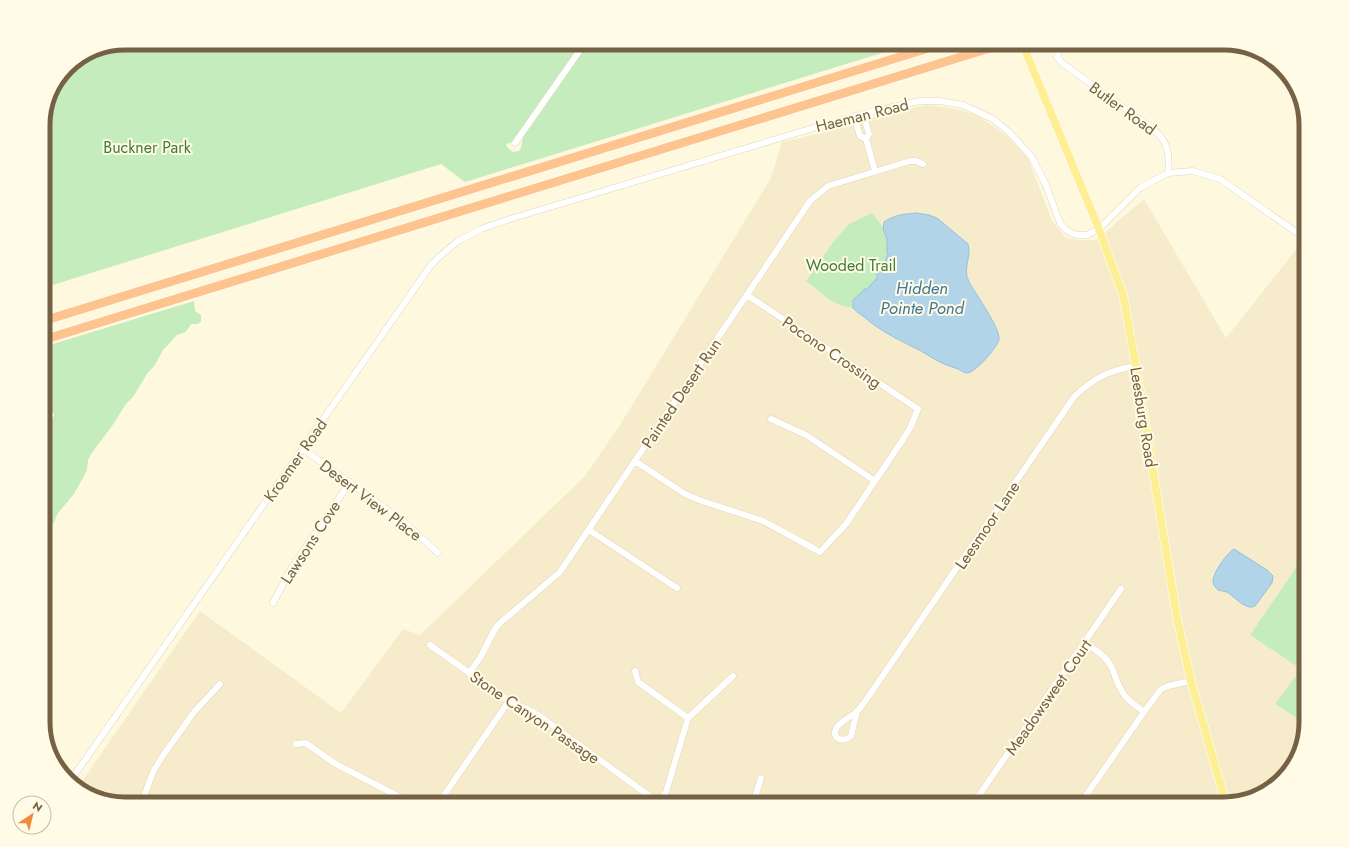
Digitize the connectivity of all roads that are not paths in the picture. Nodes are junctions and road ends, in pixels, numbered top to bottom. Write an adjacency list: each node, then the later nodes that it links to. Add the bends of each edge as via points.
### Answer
1 (580, 50): 9 (street)
2 (922, 50): 17 (highway)
3 (983, 50): 18 (highway)
4 (1025, 50): 14 (main road, Leesburg Road)
5 (1058, 54): 12 (street, Butler Road, via 1057,57 1062,63 1162,137 1168,153)
6 (863, 114): 7 (street, Haeman Road); 8 (street, via 869,134); 14 (street, Haeman Road, via 920,101 963,105 977,111 993,119 1009,132 1031,156 1064,228 1079,236)
7 (854, 116): 8 (street, via 860,136); 13 (street, Haeman Road)
8 (866, 139): 11 (street)
9 (515, 143)
10 (923, 164): 11 (street, Painted Desert Run, via 910,161)
11 (875, 171): 16 (street, Painted Desert Run, via 828,186 814,196)
12 (1168, 173): 14 (street, via 1140,188); 15 (street, via 1193,171 1220,178)
13 (568, 201): 21 (street, Kroemer Road, via 480,229 456,242 440,256 419,282)
14 (1099, 229): 19 (main road, Leesburg Road, via 1123,295)
15 (1299, 234)
16 (747, 295): 22 (street, Painted Desert Run); 23 (street, Pocono Crossing, via 918,410 909,431)
17 (50, 319)
18 (50, 338)
19 (1136, 366): 35 (main road, Leesburg Road, via 1177,618); 38 (street, Leesmoor Lane, via 1095,378 1074,397)
20 (771, 419): 23 (street, via 806,435)
21 (303, 449): 24 (street, Desert View Place); 42 (street, Kroemer Road)
22 (635, 461): 23 (street, via 685,494 763,521 820,552 846,524); 25 (street, Painted Desert Run)
23 (875, 481)
24 (350, 482): 26 (street, Desert View Place, via 404,521); 29 (street, Lawsons Cove, via 291,569)
25 (589, 530): 27 (street); 33 (street, Painted Desert Run, via 560,572 500,623)
26 (438, 553)
27 (677, 588)
28 (1121, 589): 30 (street, Meadowsweet Court)
29 (273, 603)
30 (1085, 643): 39 (street, via 1108,661 1117,684 1126,697); 50 (street, Meadowsweet Court)
31 (430, 645): 33 (street, Stone Canyon Passage)
32 (635, 671): 40 (street, via 638,682)
33 (469, 673): 37 (street, Stone Canyon Passage)
34 (734, 676): 40 (street)
35 (1191, 681): 39 (street, via 1161,689); 52 (main road, Leesburg Road)
36 (220, 684): 44 (street, via 194,712 164,754 154,770)
37 (509, 701): 46 (street); 47 (street, Stone Canyon Passage, via 538,715)
38 (858, 711): 38 (street, Leesmoor Lane, via 835,730 838,738 845,740 851,736)
39 (1144, 712): 51 (street)
40 (688, 718): 48 (street)
41 (296, 744): 45 (street, via 306,743 334,763)
42 (73, 776)
43 (761, 778): 49 (street)
44 (145, 797)
45 (398, 797)
46 (443, 797)
47 (651, 797)
48 (663, 797)
49 (754, 797)
50 (978, 797)
51 (1085, 797)
52 (1224, 797)

